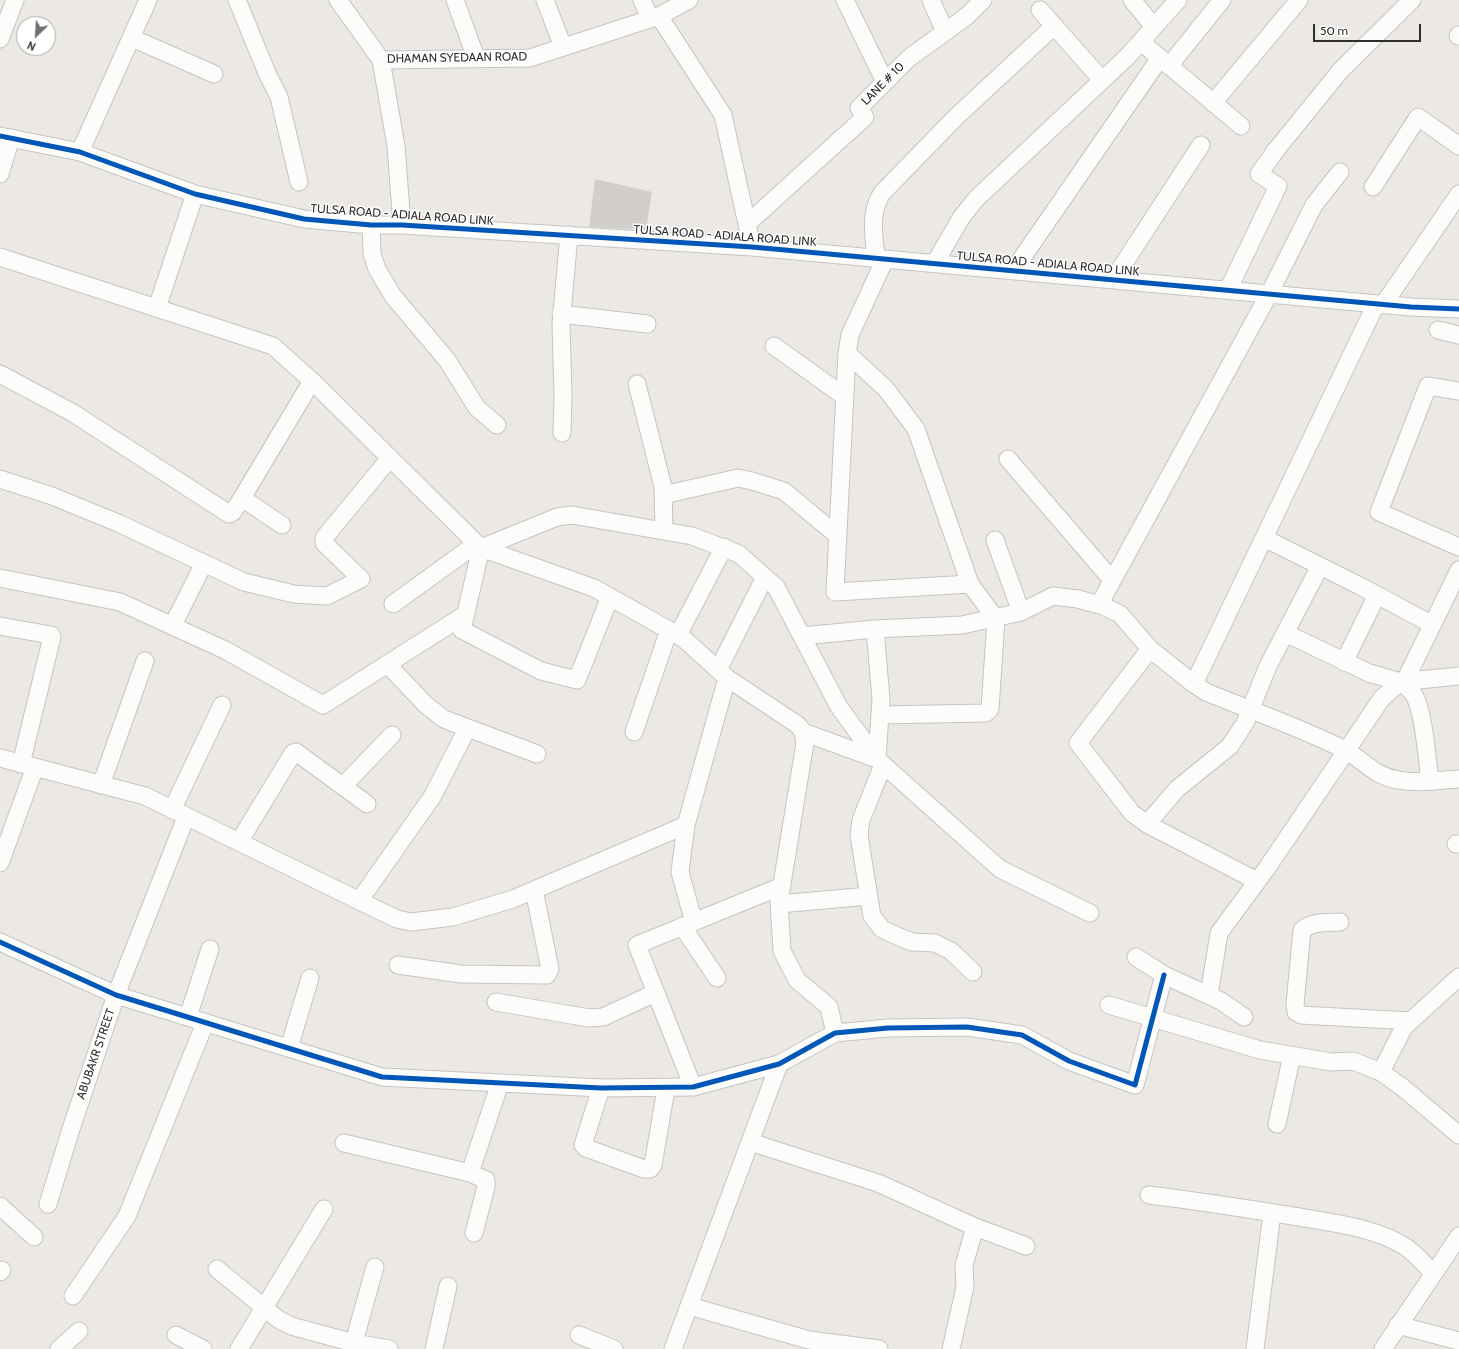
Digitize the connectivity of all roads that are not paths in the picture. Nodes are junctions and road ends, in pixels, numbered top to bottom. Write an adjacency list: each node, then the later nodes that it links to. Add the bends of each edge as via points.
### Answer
1 (237, 0): 40 (street, via 279,97)
2 (338, 0): 27 (street, DHAMAN SYEDAAN ROAD)
3 (455, 0): 26 (street)
4 (546, 0): 25 (street)
5 (642, 0): 18 (street)
6 (688, 0): 18 (street, DHAMAN SYEDAAN ROAD)
7 (845, 0): 31 (street)
8 (931, 0): 21 (street)
9 (983, 0): 21 (street, LANE # 10, via 968,16)
10 (1132, 0): 20 (street)
11 (1178, 0): 20 (street)
12 (1222, 0): 28 (street)
13 (1299, 0): 32 (street)
14 (1412, 0): 54 (street, via 1341,70 1259,174 1278,186)
15 (153, 1): 22 (street)
16 (10, 2): 23 (street)
17 (1040, 10): 19 (street)
18 (654, 18): 25 (street, DHAMAN SYEDAAN ROAD); 44 (street, via 723,115)
19 (1054, 26): 30 (street); 50 (street, via 956,117 882,193 873,212)
20 (1154, 27): 24 (street)
21 (945, 32): 31 (street, LANE # 10, via 909,58)
22 (132, 38): 29 (street); 37 (street)
23 (0, 39)
24 (1141, 42): 28 (street); 30 (street)
25 (563, 47): 26 (street, DHAMAN SYEDAAN ROAD, via 530,58)
26 (476, 58): 27 (street, DHAMAN SYEDAAN ROAD)
27 (381, 60): 46 (street, via 396,146)
28 (1164, 62): 32 (street); 52 (street)
29 (214, 74)
30 (1102, 80): 51 (street, via 976,199 961,218)
31 (885, 82): 44 (street, LANE # 10, via 859,108 865,117)
32 (1213, 103): 33 (street)
33 (1241, 126)
34 (6, 137): 37 (street, TULSA ROAD - ADIALA ROAD LINK); 39 (street)
35 (1201, 145): 53 (street)
36 (1459, 146): 41 (street, via 1418,117)
37 (80, 152): 42 (street, TULSA ROAD - ADIALA ROAD LINK)
38 (1340, 172): 55 (street, via 1314,205)
39 (0, 174)
40 (299, 182)
41 (1373, 187)
42 (195, 194): 45 (street, TULSA ROAD - ADIALA ROAD LINK, via 304,219); 57 (street)
43 (1459, 194): 56 (street)
44 (747, 224): 48 (street)
45 (371, 225): 46 (street, TULSA ROAD - ADIALA ROAD LINK); 70 (street, via 372,253 377,269 393,296 447,360 477,408)
46 (402, 225): 47 (street, TULSA ROAD - ADIALA ROAD LINK)
47 (568, 236): 48 (street, TULSA ROAD - ADIALA ROAD LINK); 59 (street)
48 (752, 247): 50 (street, TULSA ROAD - ADIALA ROAD LINK)
49 (0, 257): 57 (street)
50 (880, 258): 51 (street, TULSA ROAD - ADIALA ROAD LINK); 64 (street, via 850,335)
51 (935, 264): 52 (street, TULSA ROAD - ADIALA ROAD LINK)
52 (1013, 271): 53 (street, TULSA ROAD - ADIALA ROAD LINK)
53 (1113, 280): 54 (street, TULSA ROAD - ADIALA ROAD LINK)
54 (1228, 290): 55 (street, TULSA ROAD - ADIALA ROAD LINK)
55 (1269, 294): 56 (street, TULSA ROAD - ADIALA ROAD LINK); 90 (street)
56 (1379, 304): 58 (street, TULSA ROAD - ADIALA ROAD LINK); 80 (street)
57 (157, 308): 66 (street, via 273,346)
58 (1459, 308)
59 (561, 314): 60 (street); 71 (street)
60 (647, 324)
61 (1438, 330): 62 (street)
62 (1459, 335)
63 (774, 346): 69 (street)
64 (847, 353): 69 (street); 91 (street, via 886,389 916,429)
65 (0, 374): 76 (street, via 73,413 227,514 234,512)
66 (312, 380): 72 (street); 76 (street)
67 (637, 384): 75 (street)
68 (1459, 391): 84 (street, via 1428,386 1379,512)
69 (845, 397): 79 (street)
70 (497, 425)
71 (562, 433)
72 (390, 458): 82 (street); 85 (street, via 324,538 324,543 361,578 327,596 294,594 244,582)
73 (1008, 459): 90 (street)
74 (0, 479): 85 (street, via 52,496 118,523)
75 (663, 495): 78 (street); 79 (street, via 738,478 752,480 784,491)
76 (242, 498): 77 (street)
77 (282, 525)
78 (664, 531): 82 (street, via 572,515 557,517); 83 (street, via 692,536)
79 (838, 536): 91 (street, via 835,592)
80 (1264, 538): 86 (street); 113 (street)
81 (996, 540): 96 (street)
82 (479, 546): 93 (street, via 594,588); 94 (street); 97 (street)
83 (724, 547): 88 (street, via 739,554); 104 (street)
84 (1459, 547)
85 (204, 563): 100 (street)
86 (1320, 566): 92 (street); 103 (street)
87 (1459, 570): 99 (street)
88 (765, 577): 105 (street, via 776,586); 110 (street)
89 (0, 578): 100 (street, via 120,602)
90 (1112, 580): 95 (street)
91 (970, 584): 98 (street)
92 (1377, 595): 99 (street); 108 (street)
93 (610, 597): 97 (street, via 577,680 541,671 462,630); 104 (street)
94 (393, 604)
95 (1099, 605): 96 (street, via 1053,596); 106 (street, via 1120,614)
96 (1021, 612): 98 (street)
97 (466, 614): 109 (street)
98 (996, 619): 102 (street, via 962,625); 116 (street, via 990,709 986,713)
99 (1431, 624): 112 (street)
100 (173, 625): 109 (street, via 225,650 323,705)
101 (0, 626): 125 (street, via 51,635 53,640)
102 (875, 629): 105 (street); 116 (street)
103 (1286, 632): 108 (street); 115 (street)
104 (673, 633): 110 (street); 118 (street)
105 (802, 636): 124 (street, via 839,707)
106 (1150, 649): 113 (street); 132 (street, via 1078,743 1132,813)
107 (145, 661): 128 (street)
108 (1344, 662): 112 (street, via 1369,674)
109 (387, 664): 117 (street, via 426,705 444,719)
110 (722, 674): 119 (street, via 798,725); 133 (street)
111 (1459, 676): 112 (street)
112 (1404, 683): 121 (street, via 1397,685 1382,698); 127 (street, via 1416,701 1424,733)
113 (1194, 684): 115 (street, via 1206,692)
114 (222, 705): 131 (street, ABUBAKR STREET)
115 (1249, 710): 121 (street, via 1305,731); 132 (street, via 1245,723 1230,746 1177,789)
116 (880, 715): 124 (street)
117 (468, 729): 122 (street); 140 (street, via 432,797)
118 (634, 732)
119 (803, 732): 124 (street); 137 (street, via 805,743)
120 (392, 735): 129 (street)
121 (1346, 751): 127 (street, via 1371,770 1397,780); 136 (street)
122 (537, 754)
123 (0, 758): 125 (street)
124 (880, 762): 139 (street, via 861,820 859,835); 142 (street, via 1000,869)
125 (28, 766): 128 (street); 135 (street)
126 (1459, 779): 127 (street)
127 (1430, 781)
128 (101, 785): 131 (street, via 144,796)
129 (344, 786): 130 (street); 134 (street, via 299,752 293,753)
130 (367, 804)
131 (179, 813): 134 (street); 156 (street, ABUBAKR STREET)
132 (1147, 824): 136 (street)
133 (686, 825): 138 (street); 144 (street, via 680,872 691,912)
134 (239, 842): 140 (street)
135 (0, 863)
136 (1257, 881): 154 (street, via 1220,933)
137 (782, 886): 141 (street); 144 (street)
138 (534, 890): 140 (street, via 453,917 412,922 397,919); 148 (street, via 550,969 547,975 461,974)
139 (869, 896): 141 (street); 149 (street, via 872,916 882,929 912,942 934,943 951,951)
140 (360, 901)
141 (779, 904): 164 (street, via 782,951 797,980 829,1007)
142 (1090, 913)
143 (1340, 922): 162 (street, via 1318,923 1302,930 1296,1012 1301,1015)
144 (689, 923): 153 (street); 155 (street, via 637,945)
145 (0, 942): 156 (street)
146 (210, 949): 159 (street)
147 (1136, 957): 150 (street)
148 (398, 965)
149 (973, 972)
150 (1164, 975): 160 (street, via 1221,1001); 161 (street)
151 (1459, 977): 162 (street)
152 (310, 978): 165 (street)
153 (717, 978)
154 (1210, 989)
155 (655, 993): 157 (street, via 603,1017 589,1018); 170 (street)
156 (116, 995): 159 (street); 179 (street, ABUBAKR STREET)
157 (496, 1002)
158 (1109, 1005): 161 (street)
159 (188, 1017): 163 (street)
160 (1244, 1017)
161 (1152, 1019): 164 (street, via 1135,1085 1069,1061 1022,1035 967,1026 888,1028); 166 (street, via 1260,1050)
162 (1411, 1021): 168 (street, via 1404,1027)
163 (205, 1023): 165 (street); 192 (street, via 127,1216)
164 (835, 1033): 167 (street)
165 (289, 1048): 169 (street, via 382,1077)
166 (1292, 1055): 168 (street, via 1331,1062 1353,1061); 173 (street)
167 (779, 1064): 170 (street); 175 (street)
168 (1381, 1072): 174 (street)
169 (500, 1083): 171 (street); 177 (street)
170 (693, 1087): 172 (street)
171 (601, 1088): 172 (street); 172 (street, via 583,1145 644,1169 650,1169 653,1165)
172 (666, 1089)
173 (1277, 1124)
174 (1459, 1135)
175 (750, 1142): 183 (street, via 878,1183); 193 (street)
176 (344, 1143): 177 (street)
177 (470, 1173): 184 (street, via 486,1180)
178 (1149, 1195): 182 (street)
179 (48, 1204)
180 (0, 1206): 186 (street)
181 (324, 1209): 194 (street)
182 (1272, 1213): 190 (street, via 1374,1232 1411,1251); 210 (street)
183 (975, 1227): 187 (street); 209 (street, via 964,1264 965,1287)
184 (474, 1233)
185 (1459, 1236): 190 (street)
186 (34, 1237)
187 (1026, 1246)
188 (375, 1267): 200 (street)
189 (217, 1269): 194 (street)
190 (1434, 1273): 195 (street)
191 (448, 1286): 205 (street)
192 (73, 1296)
193 (689, 1306): 207 (street); 208 (street, via 809,1340)
194 (265, 1307): 200 (street, via 278,1319 291,1326); 203 (street)
195 (1398, 1325): 199 (street); 211 (street)
196 (79, 1331): 201 (street)
197 (176, 1335): 202 (street)
198 (579, 1335): 206 (street)
199 (1459, 1341)
200 (353, 1346): 204 (street)
201 (59, 1349)
202 (203, 1349)
203 (239, 1349)
204 (389, 1349)
205 (434, 1349)
206 (614, 1349)
207 (673, 1349)
208 (879, 1349)
209 (951, 1349)
210 (1255, 1349)
211 (1383, 1349)

